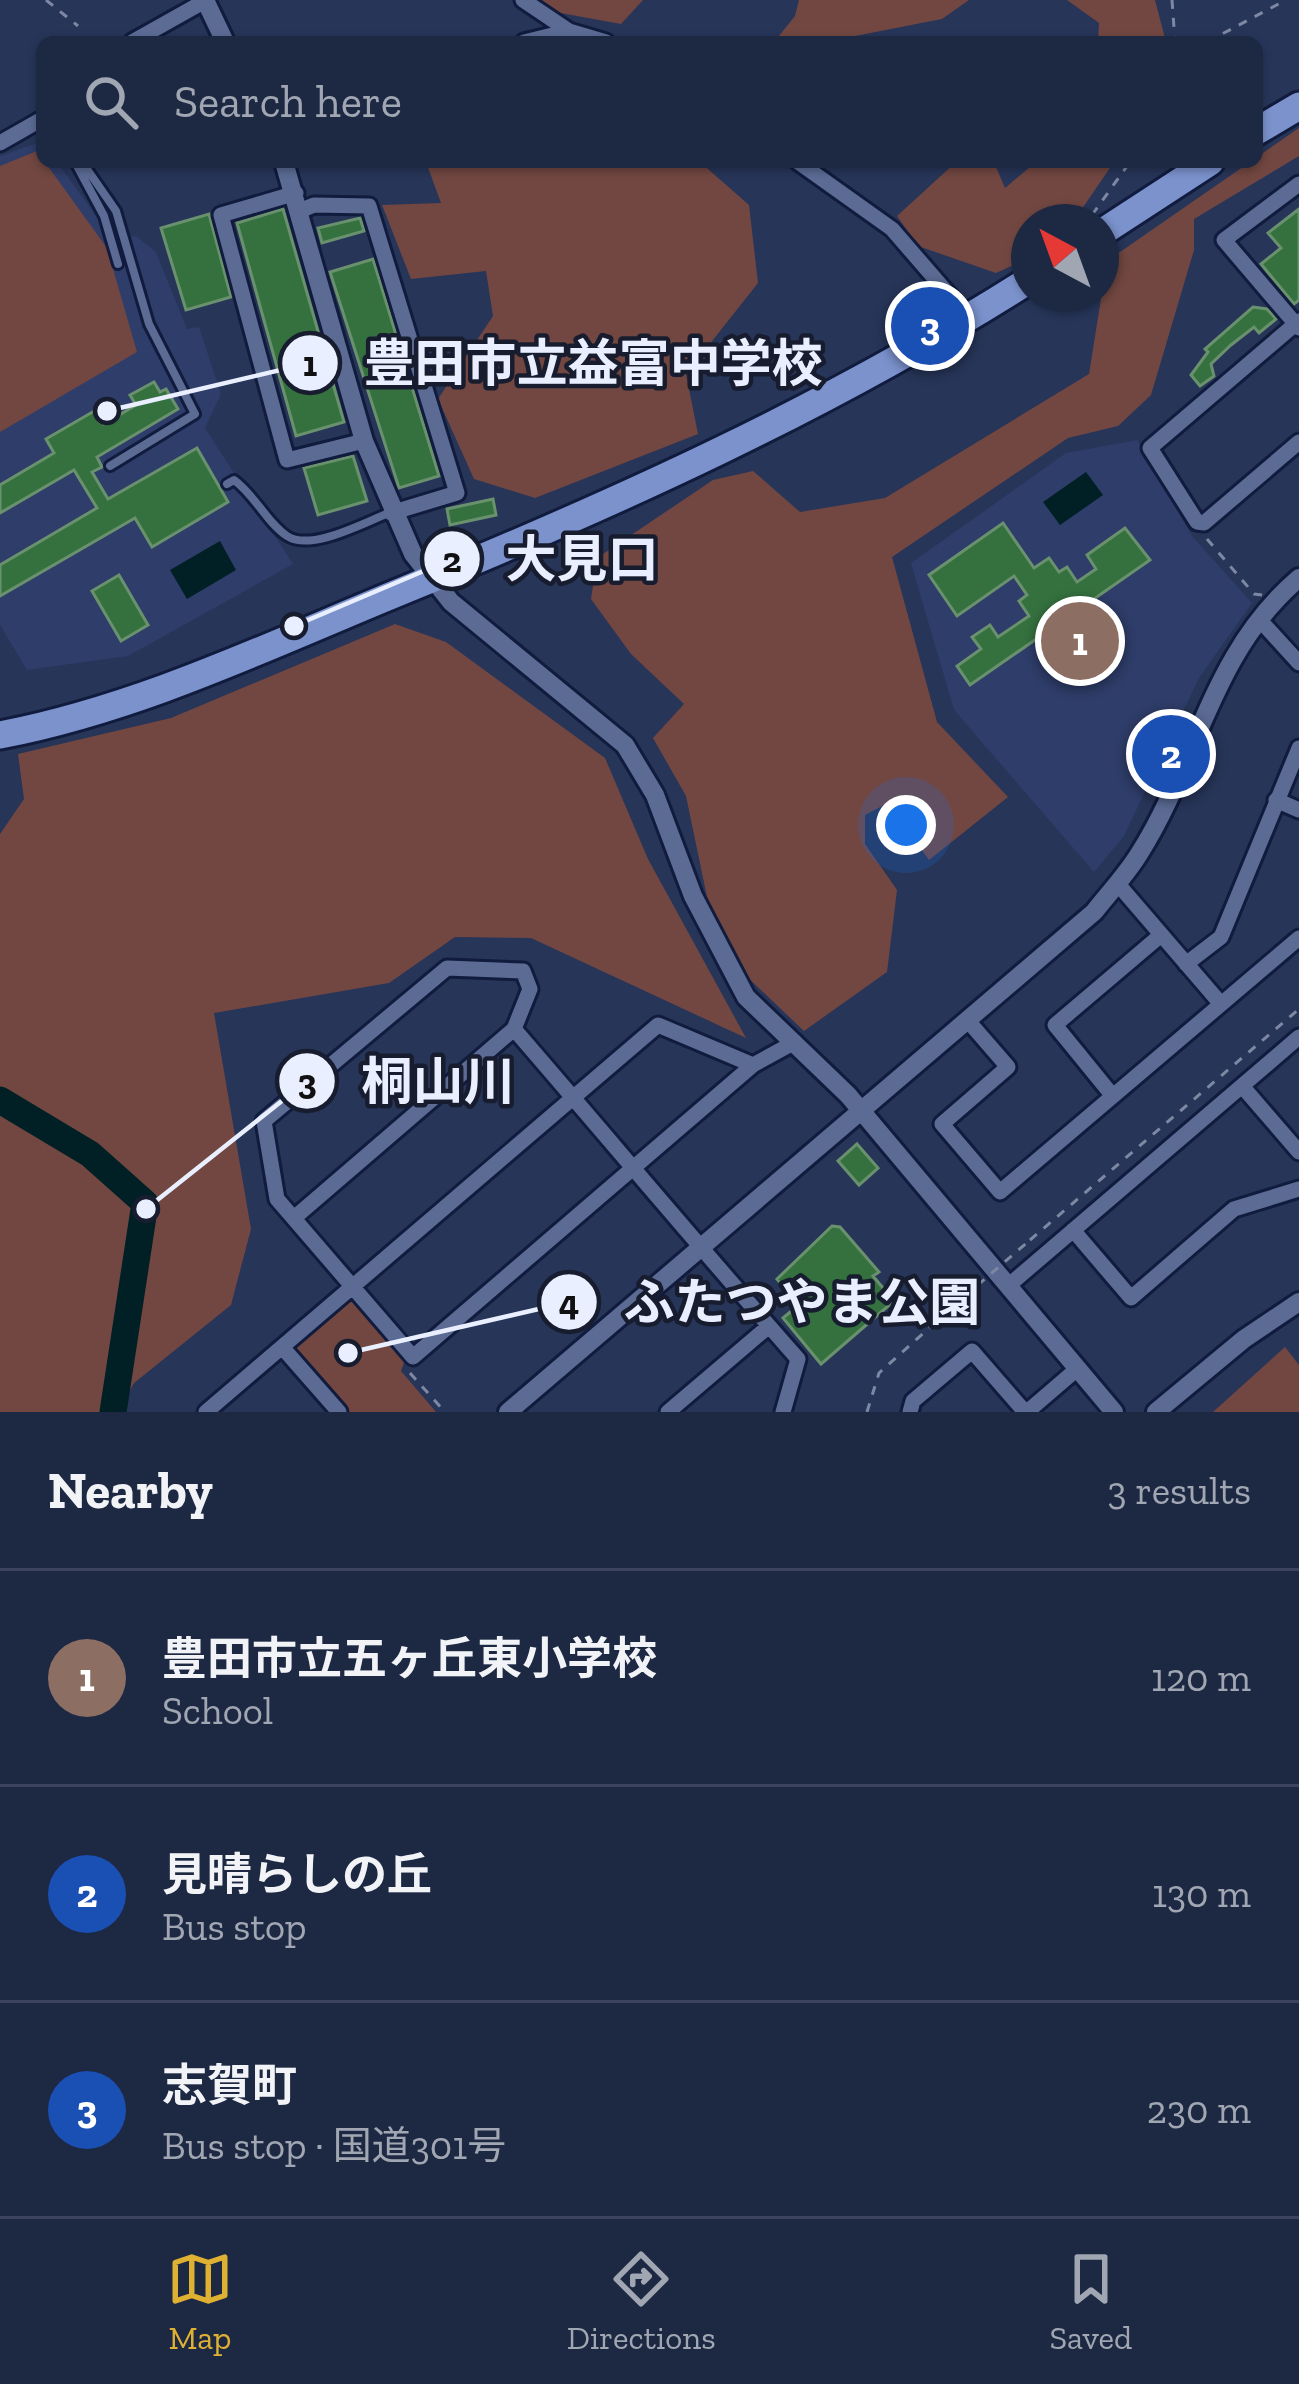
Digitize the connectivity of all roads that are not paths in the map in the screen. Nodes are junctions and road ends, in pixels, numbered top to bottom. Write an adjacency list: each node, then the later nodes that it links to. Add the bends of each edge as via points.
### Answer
1 (523, 0): 3 (street)
2 (205, 1): 4 (street); 5 (street)
3 (568, 31): 6 (street); 7 (street)
4 (143, 36)
5 (222, 36)
6 (548, 36)
7 (585, 36)
8 (1299, 106): 10 (highway)
9 (36, 122): 11 (street)
10 (1263, 127)
11 (0, 142)
12 (82, 168): 20 (lane)
13 (83, 168): 26 (lane, via 116,212 148,324 195,414)
14 (290, 168): 18 (street)
15 (807, 168): 22 (street, via 892,229)
16 (1201, 168): 19 (highway)
17 (1299, 184): 23 (street, via 1224,240)
18 (299, 202): 24 (street); 24 (street, via 221,215 286,460); 28 (street, via 369,206 457,493)
19 (1119, 221)
20 (118, 265)
21 (1011, 292): 22 (highway)
22 (970, 318): 30 (highway, via 694,466)
23 (1298, 325): 25 (street, via 1150,448 1204,523)
24 (364, 441): 28 (street)
25 (1299, 442)
26 (110, 466)
27 (227, 484): 28 (lane, via 234,479 288,537 308,542)
28 (391, 513): 30 (street)
29 (1299, 578): 31 (street)
30 (432, 580): 33 (highway, via 155,692); 45 (street, via 625,745 655,795 734,979)
31 (1258, 619): 32 (street); 37 (street, via 1212,692 1140,852)
32 (1299, 664)
33 (0, 735)
34 (1299, 748): 35 (street)
35 (1276, 800): 36 (street); 40 (street, via 1221,937)
36 (1299, 810)
37 (1118, 883): 38 (street); 42 (street)
38 (1161, 935): 40 (street); 48 (street, via 1054,1025)
39 (1299, 938): 41 (street)
40 (1186, 964): 41 (street)
41 (1221, 1004): 48 (street)
42 (969, 1022): 48 (street, via 1008,1067 942,1124 1000,1192); 50 (street)
43 (514, 1029): 49 (street); 54 (street); 54 (street, via 530,988 523,970 447,968 420,986 265,1121 277,1199)
44 (1299, 1037): 47 (street)
45 (795, 1042): 46 (street); 50 (street)
46 (753, 1066): 49 (street, via 658,1025); 52 (street)
47 (1242, 1086): 51 (street); 55 (street)
48 (1112, 1095)
49 (574, 1099): 52 (street); 57 (street)
50 (861, 1112): 56 (street); 58 (street)
51 (1299, 1152)
52 (635, 1168): 56 (street); 57 (street, via 413,1357)
53 (1299, 1189): 55 (street, via 1234,1209 1131,1298)
54 (294, 1218): 57 (street)
55 (1072, 1230): 58 (street)
56 (700, 1247): 60 (street); 65 (street)
57 (352, 1286): 61 (street)
58 (1008, 1286): 62 (street)
59 (1299, 1302): 71 (street)
60 (769, 1326): 66 (street); 67 (street, via 798,1359)
61 (282, 1346): 63 (street); 64 (street)
62 (1078, 1369): 69 (street); 70 (street)
63 (206, 1412)
64 (339, 1412)
65 (508, 1412)
66 (668, 1412)
67 (783, 1412)
68 (910, 1412): 69 (street, via 972,1351)
69 (1026, 1412)
70 (1114, 1412)
71 (1156, 1412)

